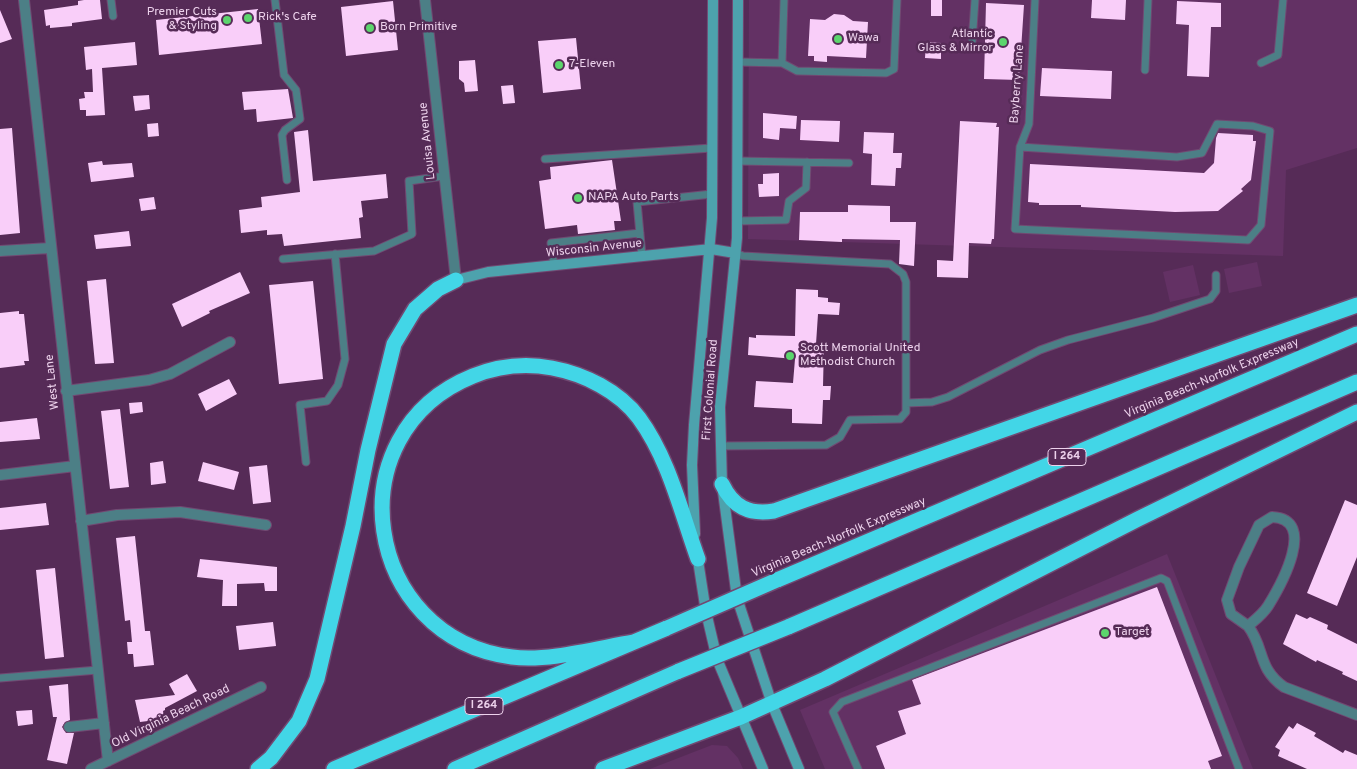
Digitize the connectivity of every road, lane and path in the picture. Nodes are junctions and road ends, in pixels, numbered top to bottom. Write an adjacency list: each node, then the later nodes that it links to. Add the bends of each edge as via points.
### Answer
1 (24, 0): 30 (street, West Lane)
2 (111, 0): 13 (lane)
3 (275, 0): 26 (lane, via 284,74 296,90 300,119 282,135)
4 (425, 0): 25 (street, Louisa Avenue)
5 (713, 0): 20 (main road, First Colonial Road)
6 (738, 0): 15 (main road, First Colonial Road)
7 (784, 0): 16 (lane)
8 (897, 0): 16 (lane, via 894,69 886,74 797,71)
9 (975, 0): 14 (lane)
10 (1035, 0): 19 (lane, Bayberry Lane, via 1029,124)
11 (1148, 0): 18 (lane)
12 (1283, 0): 17 (lane, via 1278,55)
13 (113, 16)
14 (972, 43)
15 (738, 62): 16 (lane); 22 (main road, First Colonial Road)
16 (782, 63)
17 (1261, 63)
18 (1145, 70)
19 (1020, 147): 19 (lane, Bayberry Lane, via 1016,229 1248,240 1261,225 1270,131 1253,126 1217,124 1202,152 1177,157)
20 (712, 148): 21 (lane); 27 (main road, First Colonial Road)
21 (545, 159)
22 (737, 161): 23 (lane); 28 (main road, First Colonial Road)
23 (807, 162): 24 (lane); 28 (lane, via 806,188 789,201 786,220)
24 (849, 163)
25 (444, 176): 34 (lane, via 409,181 412,234 374,251); 39 (street, Louisa Avenue)
26 (287, 180)
27 (712, 194): 29 (lane, via 637,202); 31 (main road, First Colonial Road)
28 (737, 221): 33 (main road, First Colonial Road)
29 (640, 233): 35 (lane); 37 (lane, via 551,243)
30 (50, 248): 32 (street); 44 (street, West Lane)
31 (710, 249): 33 (main road, Wisconsin Avenue); 35 (main road, Wisconsin Avenue); 54 (main road, First Colonial Road, via 692,465)
32 (0, 251)
33 (735, 253): 45 (lane, via 890,264 898,268 906,282); 47 (main road, First Colonial Road, via 720,407)
34 (335, 254): 36 (lane); 48 (lane, via 345,359 338,385 328,401 300,405)
35 (642, 256): 37 (main road, Wisconsin Avenue)
36 (283, 259)
37 (554, 266): 39 (main road, Wisconsin Avenue, via 488,272)
38 (1216, 275): 45 (lane, via 1216,291 1210,299 1040,350 948,397 932,402)
39 (456, 280): 67 (highway, via 438,289 416,310 394,344 317,679 299,721 271,758)
40 (1357, 305): 51 (highway, via 774,511 762,513 742,508 735,504)
41 (1357, 334): 56 (highway, Virginia Beach-Norfolk Expressway / I 264, bridge)
42 (230, 342): 44 (street, via 170,374 149,380)
43 (1357, 382): 69 (highway, bridge)
44 (66, 391): 49 (street, West Lane)
45 (906, 403): 47 (lane, via 904,416 900,419 850,420 840,437 826,445)
46 (1357, 412): 60 (highway)
47 (720, 446): 51 (main road, First Colonial Road)
48 (306, 462)
49 (75, 466): 50 (street); 52 (street, West Lane)
50 (0, 475)
51 (722, 484): 60 (main road, First Colonial Road, via 737,598)
52 (81, 521): 53 (street, via 117,515 180,512); 57 (street, West Lane)
53 (266, 525)
54 (698, 559): 56 (highway, via 652,439 629,407 588,379 545,366 501,368 461,381 441,393 426,404 411,422 394,450 384,477 381,520 390,562 422,613 474,648 514,658 542,657); 62 (main road, First Colonial Road, via 710,635)
55 (1248, 626): 55 (street, via 1230,614 1228,600 1259,525 1272,517 1280,517 1288,520 1294,528 1293,548 1267,608); 61 (street, via 1274,680 1284,687)
56 (634, 642): 68 (highway, Virginia Beach-Norfolk Expressway / I 264)
57 (98, 670): 58 (lane); 63 (street, West Lane)
58 (0, 678)
59 (261, 687): 65 (street, Old Virginia Beach Road)
60 (772, 704): 62 (highway); 72 (main road, First Colonial Road)
61 (1357, 715)
62 (741, 717): 70 (highway); 71 (main road, First Colonial Road)
63 (104, 723): 64 (street); 65 (street, West Lane)
64 (69, 727)
65 (108, 761): 66 (street, Old Virginia Beach Road)
66 (91, 769)
67 (258, 769)
68 (334, 769)
69 (455, 769)
70 (603, 769)
71 (763, 769)
72 (799, 769)
73 (858, 769): 74 (lane, via 833,712 842,702 1161,578 1167,581)
74 (1239, 769)

